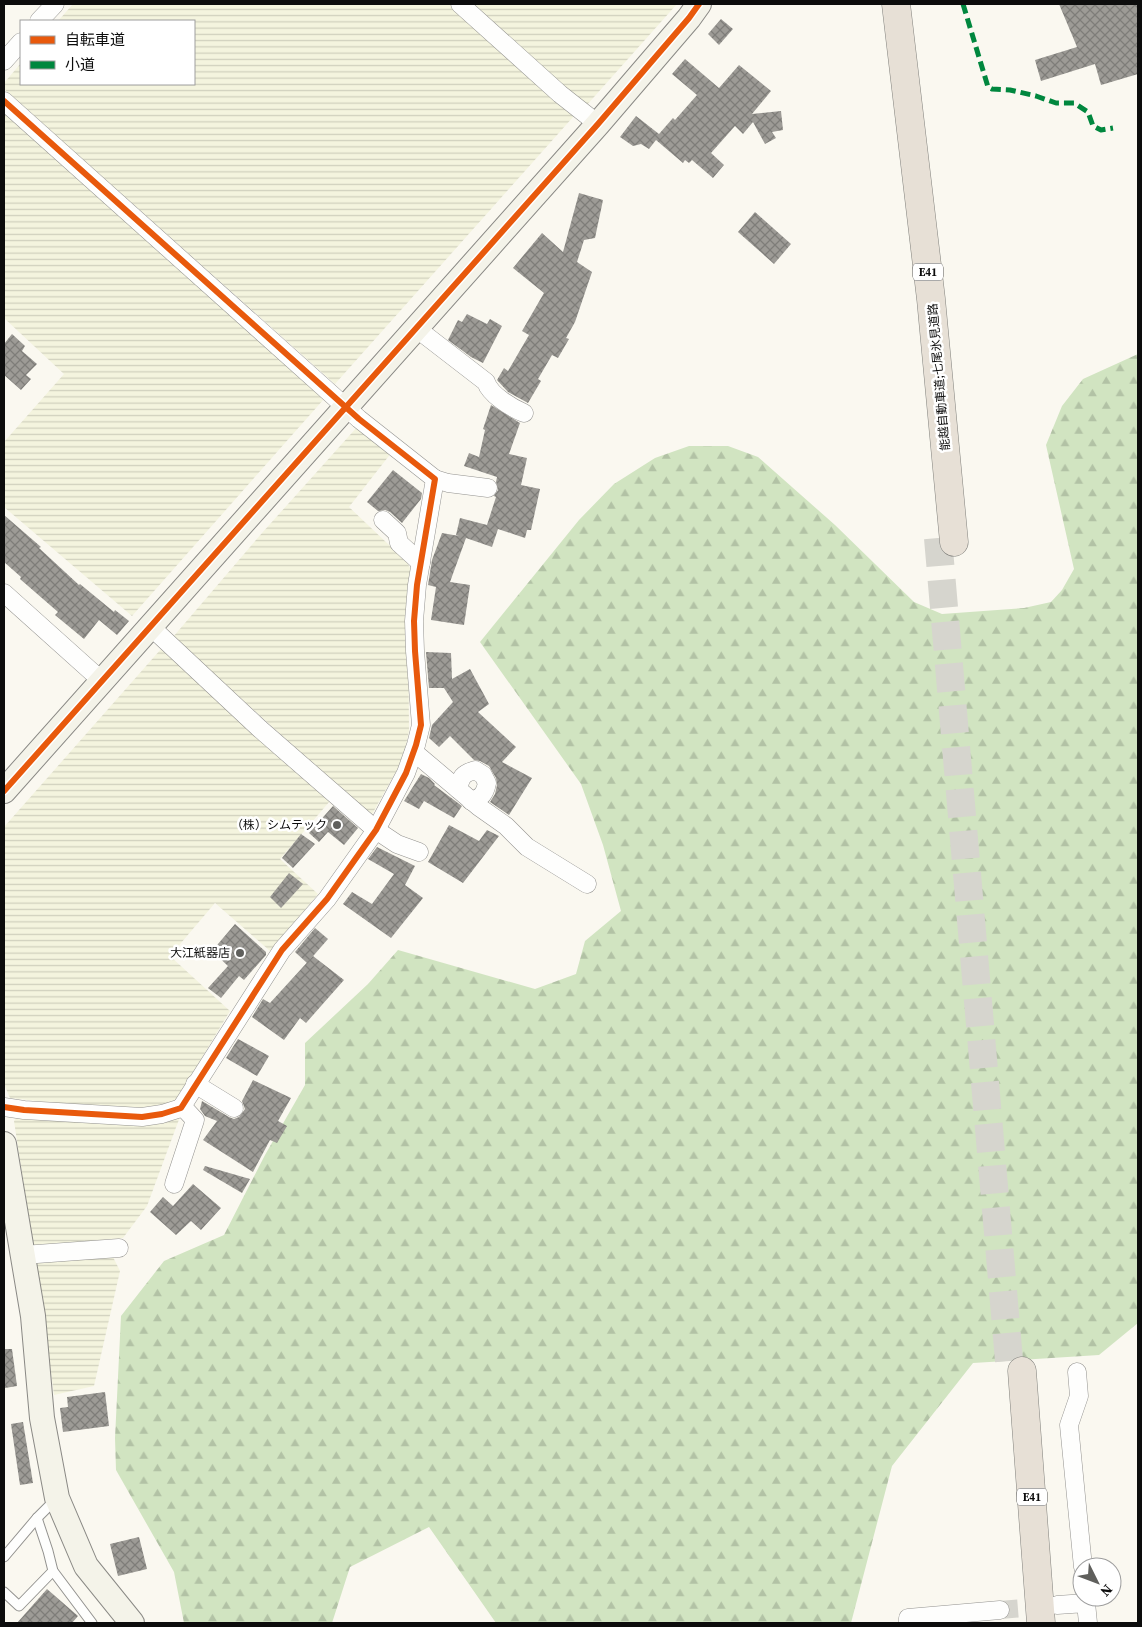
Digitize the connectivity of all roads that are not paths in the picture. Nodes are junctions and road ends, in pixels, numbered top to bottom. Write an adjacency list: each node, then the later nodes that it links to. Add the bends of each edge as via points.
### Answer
1 (55, 4): 6 (street)
2 (460, 4): 10 (street)
3 (698, 4): 10 (street)
4 (882, 4): 5 (highway, 能越自動車道;七尾氷見道路 / E41, via 946,540 931,299)
5 (896, 4)
6 (40, 20)
7 (20, 43): 8 (street)
8 (4, 61)
9 (4, 101): 12 (street)
10 (598, 124): 11 (street)
11 (416, 328): 12 (street); 13 (street, via 486,382 501,401)
12 (345, 407): 14 (street); 19 (street)
13 (524, 414)
14 (435, 479): 15 (street); 17 (street)
15 (488, 488)
16 (383, 520): 17 (street, via 397,533 399,543)
17 (421, 563): 21 (street, via 414,621 420,725)
18 (4, 593): 20 (street)
19 (151, 627): 20 (street); 25 (street, via 260,729)
20 (102, 681): 23 (street)
21 (414, 752): 22 (street); 25 (street)
22 (458, 789): 24 (street); 24 (street, via 461,778 468,772 475,770 483,775 488,783 485,793)
23 (4, 791)
24 (471, 801): 27 (street, via 506,826 528,847)
25 (376, 830): 26 (street, via 397,844); 28 (street, via 327,899 282,950)
26 (419, 852)
27 (587, 884)
28 (195, 1084): 29 (street); 31 (street)
29 (182, 1106): 30 (street, via 142,1117); 34 (street, via 195,1120)
30 (4, 1107)
31 (234, 1108)
32 (4, 1144): 33 (street)
33 (7, 1184): 36 (street)
34 (174, 1184)
35 (119, 1248): 36 (street)
36 (23, 1254): 38 (street, via 33,1316 42,1418)
37 (1077, 1372): 41 (street, via 1079,1396 1069,1425)
38 (57, 1498): 39 (lane); 49 (street, via 86,1566)
39 (37, 1518): 40 (lane); 42 (lane)
40 (4, 1557)
41 (1082, 1557)
42 (53, 1571): 43 (lane, via 19,1606); 48 (lane)
43 (4, 1592)
44 (1072, 1605): 47 (street)
45 (1087, 1607): 52 (street)
46 (1000, 1610): 50 (street, via 908,1618)
47 (1049, 1614): 51 (highway, E41, via 1016,1371)
48 (92, 1623)
49 (132, 1623)
50 (908, 1623)
51 (1026, 1623)
52 (1088, 1623)

